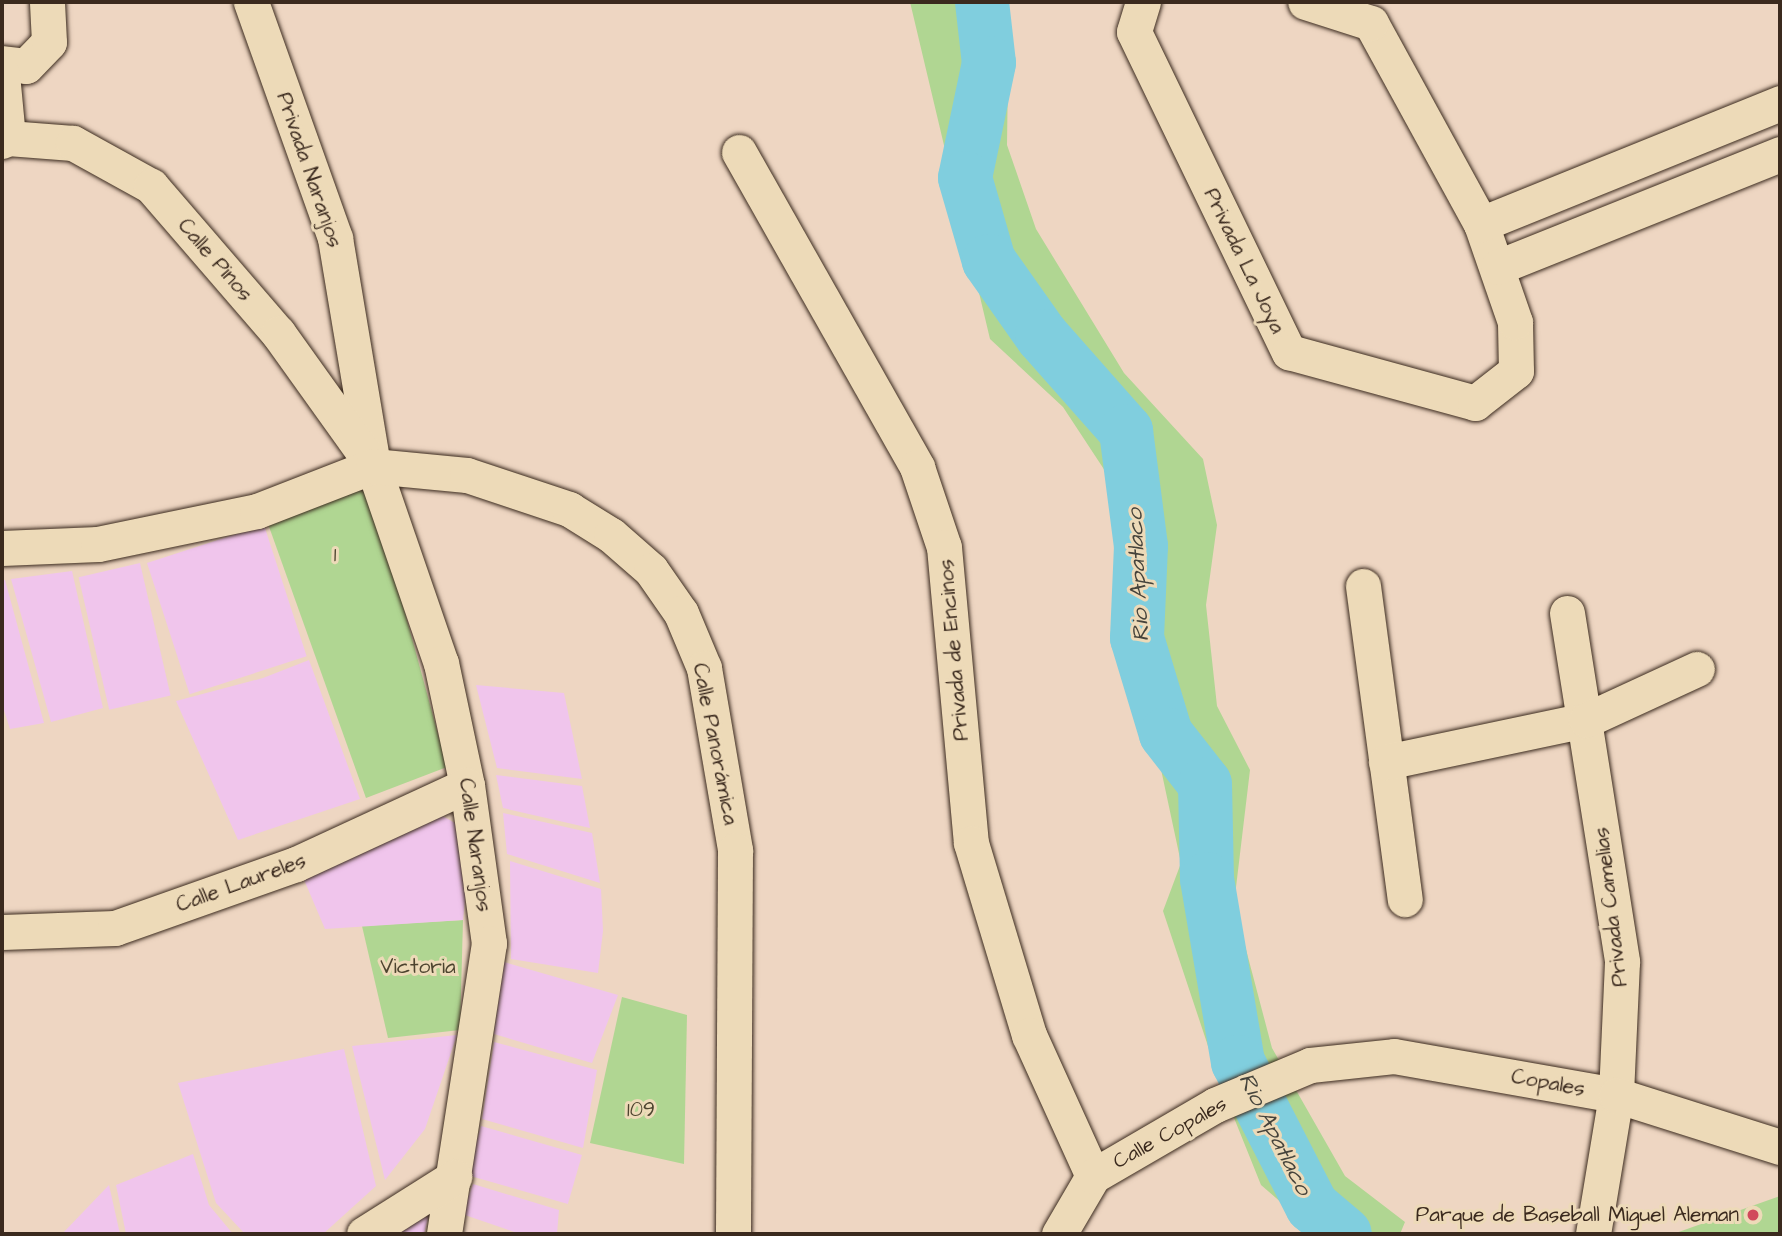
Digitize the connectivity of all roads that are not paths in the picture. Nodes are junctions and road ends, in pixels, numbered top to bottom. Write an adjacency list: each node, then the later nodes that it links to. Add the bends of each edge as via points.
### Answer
1 (47, 2): 5 (street, via 49,42 26,66)
2 (251, 2): 13 (street, Privada Naranjos, via 335,237)
3 (1143, 2): 12 (street, Privada La Joya, via 1134,32 1289,352 1475,403 1516,371 1514,322)
4 (1305, 2): 11 (street, Privada La Joya, via 1371,23)
5 (2, 63)
6 (2, 74): 8 (street)
7 (1780, 103): 11 (street)
8 (5, 139): 13 (street, Calle Pinos, via 73,143 151,186 278,333)
9 (739, 152): 26 (street, Privada de Encinos, via 917,467 944,547 971,843 1029,1035)
10 (1780, 154): 12 (street)
11 (1481, 224): 12 (street, Privada La Joya)
12 (1498, 267)
13 (373, 466): 14 (street, via 257,511 98,544); 20 (street, Calle Naranjos, via 441,663); 30 (street, Calle Panorámica, via 467,475 569,509 611,535 651,570 681,613 704,668 735,850)
14 (2, 548)
15 (1363, 586): 19 (street)
16 (1567, 613): 18 (street, Privada Camelias)
17 (1697, 669): 18 (street)
18 (1586, 720): 19 (street); 24 (street, Privada Camelias, via 1622,962)
19 (1386, 762): 21 (street)
20 (467, 785): 22 (street, Calle Laureles, via 296,864 115,928); 27 (street, Calle Naranjos, via 489,943)
21 (1405, 899)
22 (2, 932)
23 (1310, 1065): 24 (street, Copales, via 1394,1056); 26 (street, Calle Copales, via 1215,1105)
24 (1616, 1095): 25 (street, Copales); 32 (street, Privada Camelias)
25 (1780, 1147)
26 (1093, 1176): 31 (street, Calle Copales)
27 (454, 1177): 28 (street); 29 (street, Calle Naranjos)
28 (364, 1234)
29 (444, 1234)
30 (733, 1234)
31 (1059, 1234)
32 (1593, 1234)

